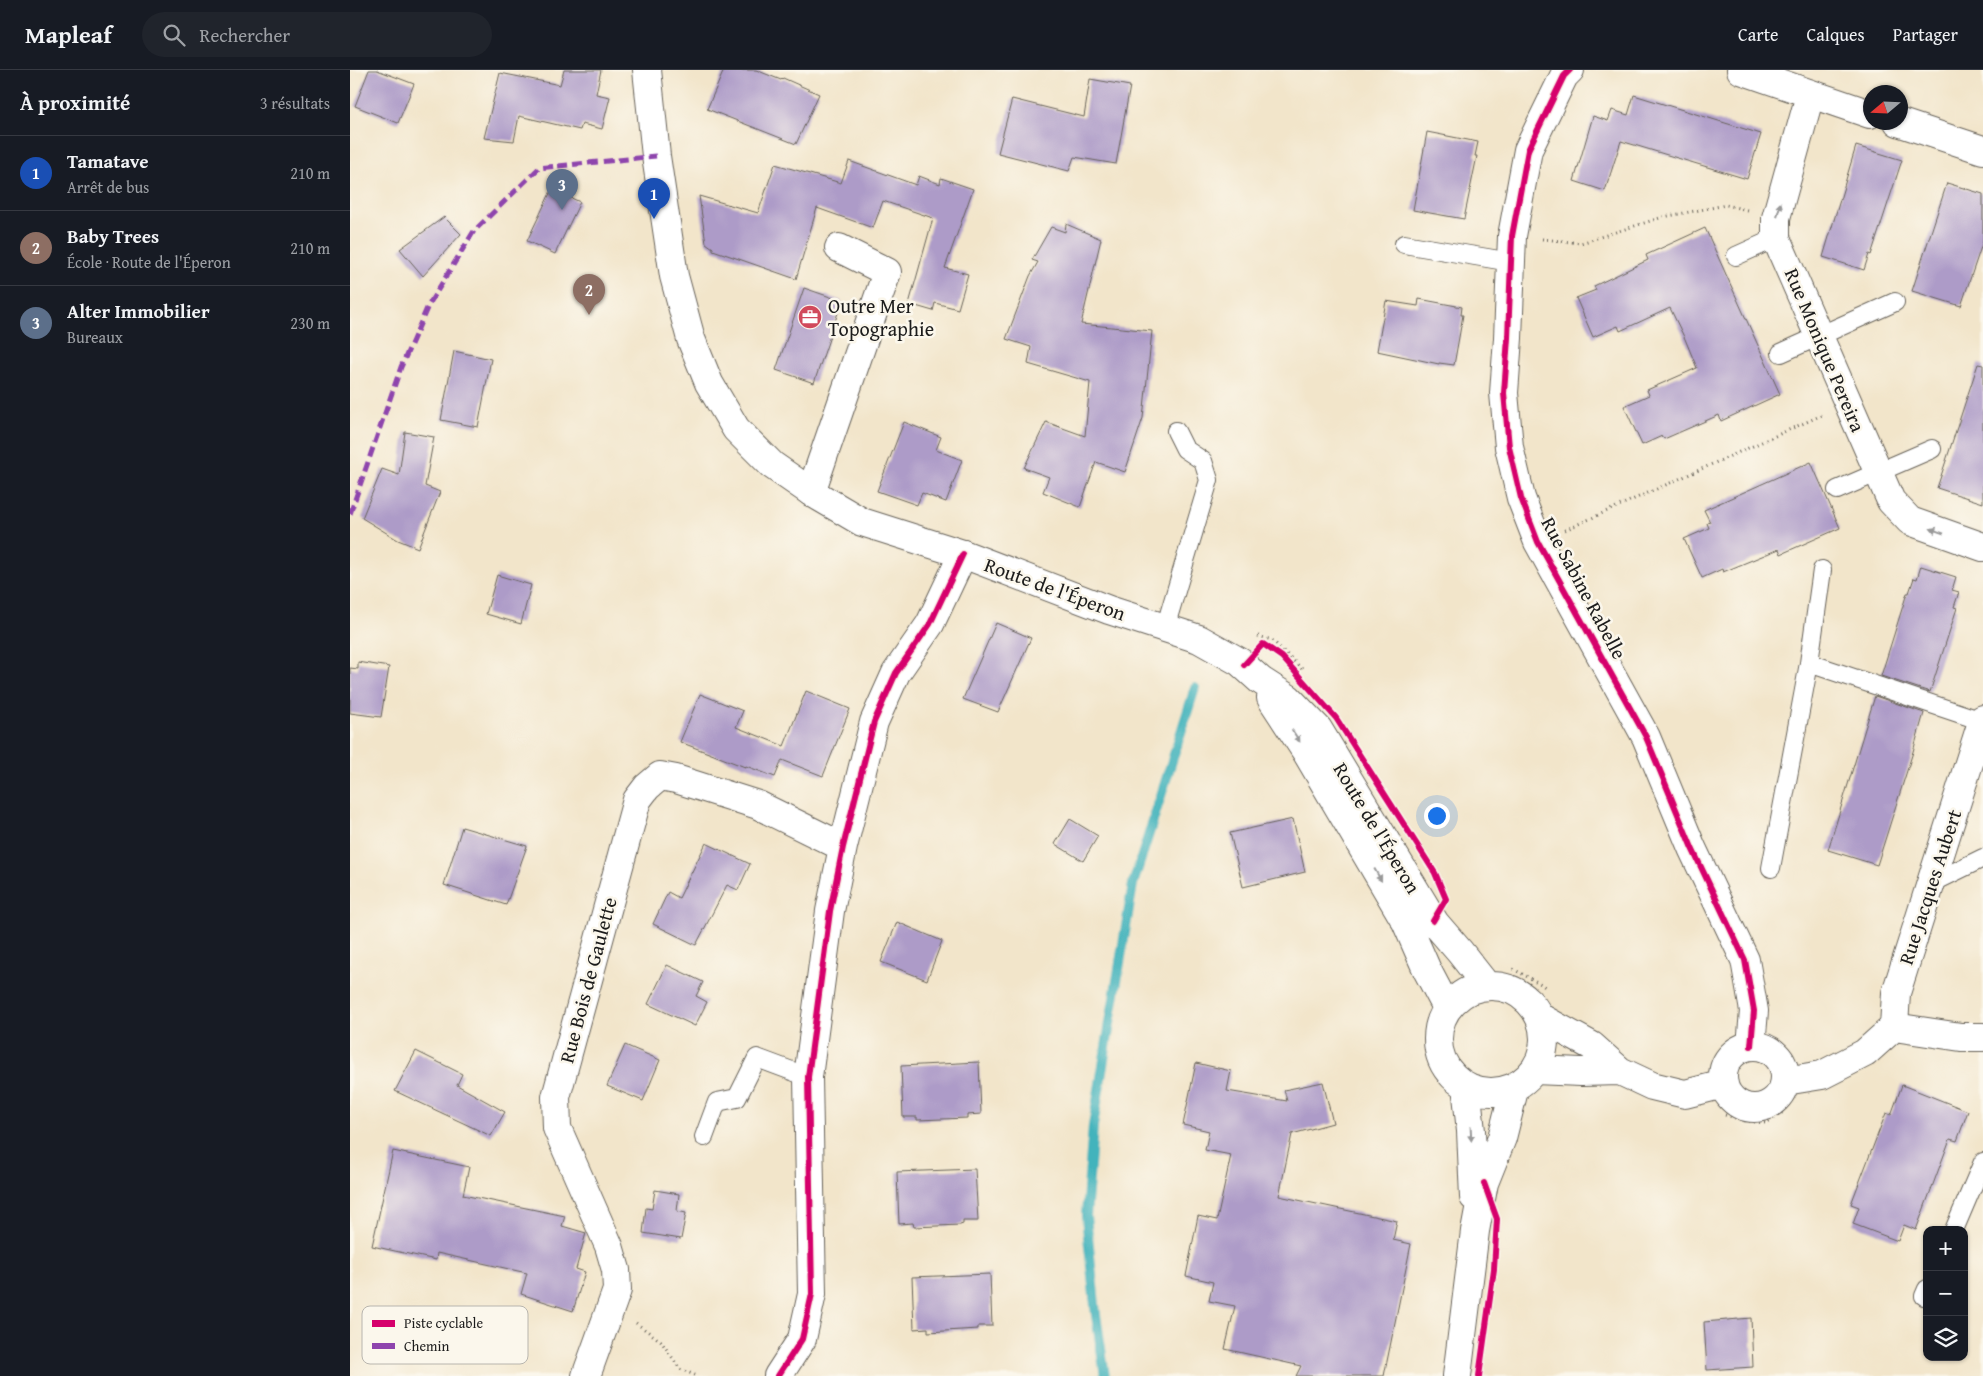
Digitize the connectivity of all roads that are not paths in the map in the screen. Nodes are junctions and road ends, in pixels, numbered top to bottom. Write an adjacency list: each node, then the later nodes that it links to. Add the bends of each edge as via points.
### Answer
1 (647, 70): 20 (street, Route de l'Éperon, via 674,276 691,339 708,383 736,429 772,465)
2 (1570, 70): 11 (street, Rue Sabine Rabelle, via 1564,76 1528,150)
3 (1741, 70): 4 (street)
4 (1810, 95): 5 (street); 8 (street, one-way to 4)
5 (1863, 112)
6 (1908, 125): 7 (street)
7 (1983, 150)
8 (1776, 228): 12 (lane); 14 (street, Rue Monique Pereira)
9 (1404, 244): 11 (lane)
10 (839, 248): 20 (street, via 888,272)
11 (1511, 249): 37 (street, Rue Sabine Rabelle, via 1504,393 1509,447 1519,489 1538,542 1646,737 1692,848 1745,960 1754,1011)
12 (1736, 256)
13 (1895, 302): 14 (lane)
14 (1820, 336): 15 (lane); 18 (street, Rue Monique Pereira)
15 (1781, 353)
16 (1176, 431): 24 (lane, via 1185,449 1203,461 1210,480)
17 (1932, 449): 18 (lane)
18 (1878, 472): 19 (lane); 21 (street, Rue Monique Pereira, one-way to 18, via 1910,521 1891,501)
19 (1837, 490)
20 (810, 492): 22 (street, Route de l'Éperon, via 862,522)
21 (1983, 547)
22 (963, 554): 24 (street, Route de l'Éperon); 28 (street, via 930,624 896,673 874,722)
23 (1822, 570): 25 (lane)
24 (1165, 628): 26 (street, Route de l'Éperon, via 1199,639)
25 (1809, 662): 27 (lane); 30 (lane)
26 (1252, 673): 32 (street, Route de l'Éperon, via 1288,698 1318,729 1435,924); 33 (street, Route de l'Éperon, one-way to 33, via 1305,750 1406,922)
27 (1983, 720): 31 (street, Rue Jacques Aubert)
28 (844, 847): 39 (street, via 830,911); 48 (street, Rue Bois de Gaulette, via 758,805 676,779 660,776 637,800 556,1096 557,1128 616,1270 617,1290)
29 (1983, 858): 31 (lane)
30 (1771, 868)
31 (1932, 883): 35 (street, Rue Jacques Aubert, via 1896,993)
32 (1486, 985): 33 (street, via 1468,991); 34 (street, via 1515,991 1532,1004)
33 (1447, 1008): 43 (street, via 1439,1029 1440,1051 1450,1071)
34 (1541, 1018): 38 (street, via 1592,1046); 40 (street, via 1545,1040 1541,1058)
35 (1894, 1027): 36 (street); 41 (street, via 1865,1053 1822,1076)
36 (1983, 1037)
37 (1751, 1046): 41 (street, via 1769,1050 1782,1063); 42 (street, via 1738,1050 1729,1059 1724,1071)
38 (1620, 1071): 40 (street); 42 (street, via 1652,1086 1684,1094)
39 (808, 1077): 44 (lane, via 757,1058 737,1098 717,1102); 49 (street, via 812,1294 802,1339)
40 (1525, 1078): 43 (street, via 1504,1091 1491,1092); 47 (street, via 1484,1183)
41 (1785, 1081): 42 (street, via 1776,1100 1756,1108 1735,1102)
42 (1724, 1084)
43 (1466, 1086): 47 (street, one-way to 47)
44 (704, 1137)
45 (1983, 1162): 46 (lane)
46 (1956, 1226)
47 (1475, 1231): 50 (street)
48 (586, 1376)
49 (778, 1376)
50 (1457, 1376)

